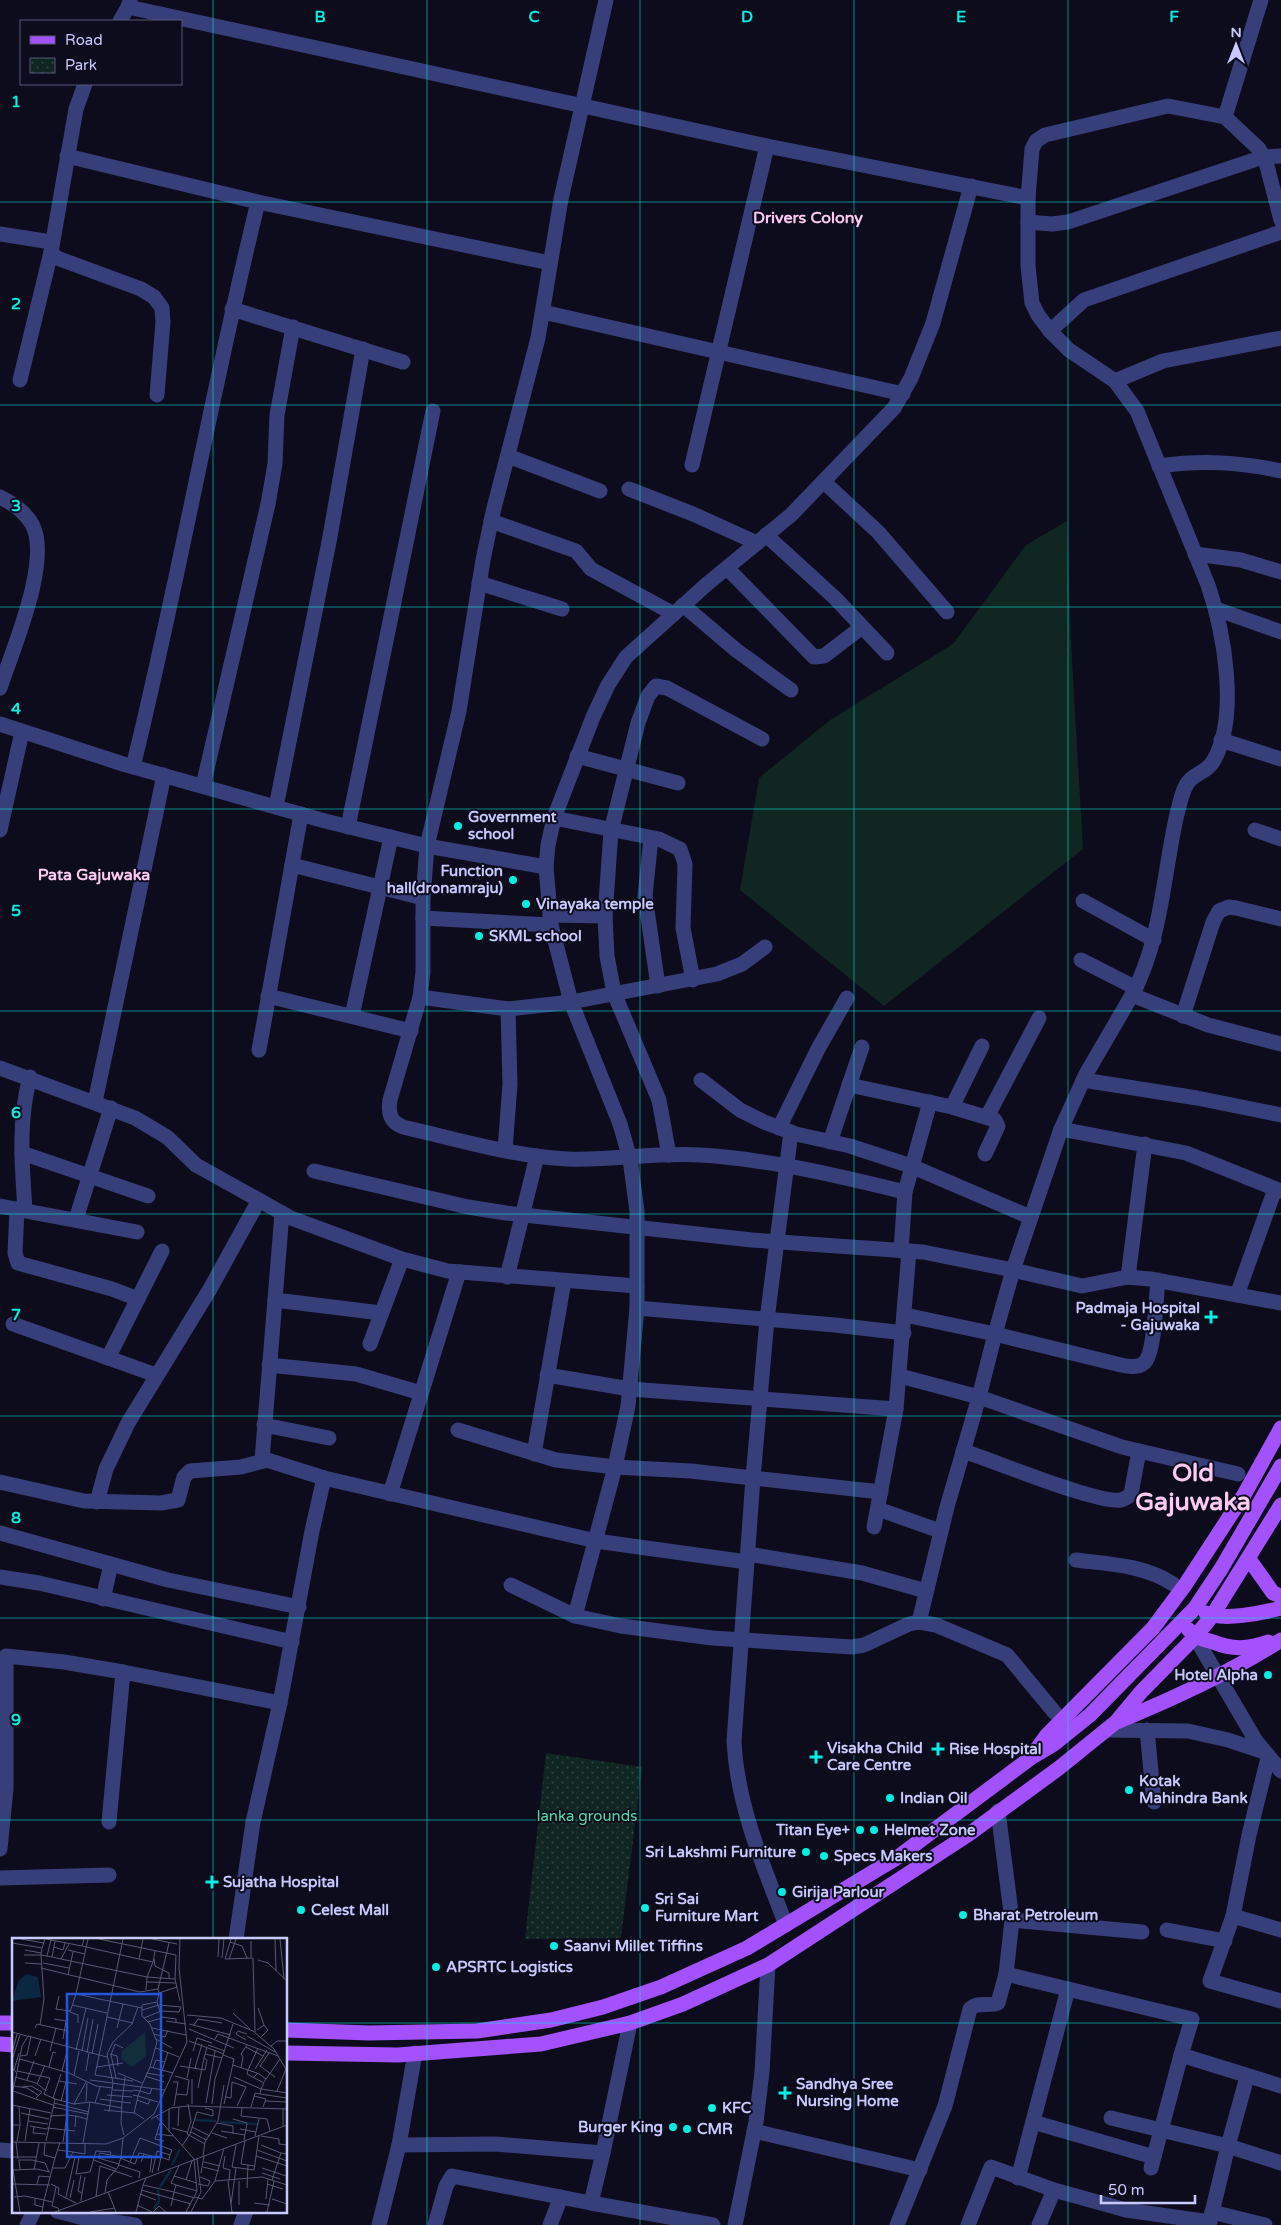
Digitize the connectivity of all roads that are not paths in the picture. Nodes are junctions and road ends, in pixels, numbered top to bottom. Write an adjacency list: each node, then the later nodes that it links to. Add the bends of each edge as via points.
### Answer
1 (606, 0): 6 (street)
2 (1261, 0): 7 (street)
3 (129, 4): 4 (street); 6 (street)
4 (121, 20)
5 (85, 85): 9 (street, via 76,109)
6 (583, 105): 8 (street); 20 (street)
7 (1225, 117): 11 (street, via 1259,149); 13 (street, via 1168,106 1045,135 1036,141 1032,149)
8 (767, 146): 12 (street); 27 (street)
9 (67, 156): 14 (street); 19 (street)
10 (1281, 156): 11 (street)
11 (1263, 157): 15 (street); 16 (street, via 1097,214 1052,224)
12 (971, 186): 13 (street); 31 (street, via 933,323)
13 (1028, 198): 16 (street)
14 (258, 202): 20 (street); 21 (street)
15 (1281, 220)
16 (1028, 222): 24 (street, via 1032,303)
17 (1281, 232): 24 (street, via 1084,300)
18 (0, 234): 19 (street)
19 (51, 247): 29 (street); 32 (street, via 58,258 154,296 162,308 163,322)
20 (550, 263): 22 (street)
21 (232, 309): 23 (street); 63 (street, via 159,659)
22 (543, 312): 27 (street); 34 (street, via 530,378)
23 (293, 328): 26 (street); 67 (street, via 276,421 275,464 269,496)
24 (1050, 331): 30 (street, via 1069,350)
25 (1281, 338): 30 (street, via 1163,361)
26 (363, 349): 28 (street); 68 (street, via 329,542)
27 (718, 353): 31 (street); 35 (street)
28 (403, 362)
29 (20, 380)
30 (1115, 381): 36 (street, via 1137,411)
31 (903, 394): 38 (street, via 877,428)
32 (157, 395)
33 (433, 411): 71 (street)
34 (508, 456): 40 (street); 42 (street)
35 (692, 465)
36 (1159, 466): 37 (street, via 1222,461); 44 (street)
37 (1281, 471)
38 (824, 482): 43 (street); 51 (street, via 878,532)
39 (628, 489): 43 (street)
40 (600, 491)
41 (0, 497): 55 (street, via 22,512 32,525 37,552 30,597)
42 (491, 521): 47 (street); 49 (street, via 576,551 591,569)
43 (761, 539): 45 (street); 52 (street, via 814,577)
44 (1195, 554): 46 (street, via 1241,560); 50 (street)
45 (727, 568): 49 (street); 52 (street, via 814,657 824,656)
46 (1281, 572)
47 (479, 582): 48 (street); 78 (street, via 456,728)
48 (562, 609)
49 (679, 609): 56 (street); 61 (street, via 637,646 616,670)
50 (1216, 609): 53 (street); 60 (street, via 1226,658)
51 (947, 612)
52 (862, 627): 54 (street)
53 (1281, 632)
54 (886, 653)
55 (0, 688)
56 (791, 690)
57 (0, 724): 58 (street)
58 (22, 732): 63 (street); 72 (street)
59 (762, 739): 64 (street, via 667,688 656,686 648,696)
60 (1221, 740): 62 (street); 88 (street, via 1210,766 1189,781 1183,794)
61 (577, 756): 64 (street); 70 (street)
62 (1281, 759)
63 (133, 767): 65 (street)
64 (627, 769): 66 (street); 73 (street)
65 (164, 775): 67 (street); 113 (street)
66 (678, 783)
67 (202, 786): 68 (street)
68 (276, 807): 69 (street)
69 (301, 814): 71 (street); 79 (street)
70 (554, 818): 73 (street); 80 (street)
71 (348, 827): 75 (street)
72 (0, 830)
73 (611, 830): 76 (street); 84 (street)
74 (1255, 830): 77 (street)
75 (391, 837): 78 (street); 81 (street)
76 (651, 838): 91 (street, via 675,845 683,854 683,928); 92 (street, via 645,902)
77 (1281, 839)
78 (427, 846): 80 (street); 82 (street)
79 (292, 865): 81 (street); 95 (street)
80 (546, 867): 87 (street)
81 (380, 887): 82 (street); 100 (street)
82 (423, 898): 85 (street)
83 (1083, 901): 88 (street)
84 (605, 916): 87 (street); 94 (street, via 607,956)
85 (423, 918): 87 (street); 96 (street)
86 (1281, 919): 101 (street, via 1236,908 1219,911)
87 (551, 920): 98 (street)
88 (1154, 940): 93 (street)
89 (765, 947): 91 (street, via 729,970)
90 (1081, 960): 93 (street)
91 (693, 980): 92 (street)
92 (658, 986): 94 (street)
93 (1134, 991): 101 (street); 111 (street)
94 (614, 993): 98 (street); 126 (street, via 659,1100)
95 (268, 996): 100 (street); 107 (street)
96 (420, 997): 99 (street); 103 (street)
97 (847, 998): 120 (street, via 818,1050)
98 (571, 1002): 99 (street); 128 (street, via 620,1124)
99 (508, 1010): 123 (street, via 510,1084)
100 (352, 1016): 103 (street)
101 (1183, 1016): 104 (street)
102 (1039, 1018): 118 (street)
103 (411, 1032): 123 (street, via 390,1100 391,1120 403,1127)
104 (1281, 1044)
105 (982, 1046): 115 (street)
106 (862, 1047): 112 (street)
107 (259, 1050)
108 (0, 1068): 109 (street)
109 (30, 1078): 113 (street); 124 (street, via 23,1109)
110 (701, 1080): 120 (street, via 740,1110)
111 (1083, 1080): 117 (street); 119 (street)
112 (849, 1085): 114 (street); 121 (street)
113 (95, 1102): 116 (street)
114 (930, 1102): 115 (street); 129 (street)
115 (952, 1107): 118 (street)
116 (110, 1108): 132 (street); 136 (street, via 156,1129 189,1160)
117 (1281, 1114)
118 (987, 1117): 125 (street, via 997,1121 998,1126)
119 (1061, 1129): 122 (street); 141 (street)
120 (785, 1130): 121 (street); 130 (street)
121 (830, 1142): 129 (street)
122 (1144, 1144): 133 (street, via 1186,1153); 152 (street)
123 (505, 1150): 127 (street)
124 (22, 1153): 132 (street); 138 (street)
125 (984, 1154)
126 (669, 1155): 128 (street); 130 (street, via 728,1158)
127 (537, 1156): 128 (street); 140 (street)
128 (630, 1158): 143 (street, via 635,1180)
129 (911, 1166): 134 (street); 141 (street)
130 (787, 1167): 134 (street); 145 (street)
131 (314, 1171): 140 (street, via 468,1207)
132 (89, 1176): 135 (street); 142 (street)
133 (1278, 1190): 156 (street)
134 (905, 1192): 146 (street)
135 (148, 1196)
136 (259, 1200): 139 (street); 170 (street, via 210,1289)
137 (0, 1206): 138 (street)
138 (21, 1209): 142 (street); 157 (street, via 15,1253 18,1264)
139 (282, 1213): 148 (street); 158 (street)
140 (523, 1214): 143 (street); 151 (street)
141 (1030, 1217): 149 (street)
142 (76, 1219): 144 (street)
143 (637, 1229): 145 (street); 155 (street)
144 (137, 1232)
145 (776, 1242): 146 (street); 163 (street)
146 (905, 1251): 149 (street); 162 (street)
147 (162, 1252): 157 (street)
148 (402, 1259): 150 (street); 161 (street)
149 (1013, 1270): 152 (street, via 1082,1286); 166 (street)
150 (459, 1272): 151 (street); 174 (street)
151 (507, 1277): 154 (street)
152 (1128, 1277): 153 (street)
153 (1158, 1280): 156 (street); 166 (street, via 1150,1350 1144,1363 1138,1366 1122,1365)
154 (564, 1281): 155 (street); 171 (street)
155 (638, 1286): 160 (street)
156 (1237, 1295): 159 (street)
157 (138, 1299): 168 (street)
158 (275, 1300): 161 (street); 169 (street)
159 (1281, 1303)
160 (637, 1308): 163 (street); 173 (street)
161 (382, 1313): 167 (street)
162 (905, 1315): 165 (street); 166 (street)
163 (767, 1319): 165 (street); 176 (street)
164 (13, 1324): 168 (street)
165 (904, 1333): 172 (street)
166 (996, 1334): 175 (street)
167 (370, 1344)
168 (108, 1358): 170 (street)
169 (269, 1365): 174 (street, via 356,1374); 178 (street)
170 (156, 1375): 194 (street, via 114,1449)
171 (547, 1375): 173 (street); 184 (street)
172 (900, 1376): 175 (street); 177 (street)
173 (630, 1389): 176 (street); 187 (street)
174 (421, 1393): 193 (street)
175 (979, 1397): 182 (street); 183 (street)
176 (760, 1400): 177 (street); 190 (street)
177 (896, 1410): 192 (street)
178 (264, 1425): 181 (street); 185 (street)
179 (1281, 1428): 232 (main road, via 1245,1493 1153,1628 1047,1735)
180 (458, 1430): 184 (street)
181 (329, 1438)
182 (963, 1450): 183 (street, via 1087,1494 1114,1500 1122,1500 1131,1494); 198 (street)
183 (1138, 1450): 188 (street)
184 (534, 1454): 187 (street)
185 (262, 1460): 189 (street); 194 (street, via 241,1467 190,1471 184,1477 180,1496 174,1502)
186 (1281, 1466): 212 (main road)
187 (615, 1467): 190 (street); 200 (street)
188 (1238, 1474)
189 (324, 1478): 193 (street); 211 (street)
190 (752, 1478): 192 (street); 201 (street)
191 (0, 1482): 194 (street, via 60,1497)
192 (881, 1492): 196 (street)
193 (390, 1494): 200 (street)
194 (97, 1502)
195 (1281, 1504): 202 (main road)
196 (878, 1509): 197 (street); 198 (street)
197 (874, 1527)
198 (940, 1530): 208 (street)
199 (0, 1533): 204 (street)
200 (596, 1540): 201 (street); 214 (street)
201 (748, 1558): 208 (street, via 862,1573); 219 (street)
202 (1249, 1559): 209 (main road, via 1273,1593); 215 (main road)
203 (1076, 1560): 206 (street, via 1144,1570)
204 (111, 1564): 210 (street); 211 (street, via 168,1580)
205 (0, 1577): 210 (street)
206 (1173, 1584)
207 (512, 1585): 214 (street)
208 (926, 1591): 216 (street)
209 (1281, 1596)
210 (103, 1599): 221 (street)
211 (299, 1607): 221 (street)
212 (1195, 1608): 215 (main road); 217 (main road)
213 (1281, 1608): 215 (main road)
214 (575, 1616): 219 (street, via 658,1632)
215 (1212, 1616): 218 (main road)
216 (919, 1622): 219 (street, via 852,1647); 228 (street, via 936,1625 1007,1655)
217 (1181, 1623): 218 (main road); 225 (main road)
218 (1195, 1637): 220 (main road, via 1234,1648); 224 (street); 226 (main road)
219 (741, 1639): 242 (street, via 735,1767 750,1829)
220 (1281, 1639): 224 (main road)
221 (292, 1642): 227 (street)
222 (3, 1656): 223 (street); 237 (street, via 6,1788)
223 (123, 1672): 227 (street); 236 (street)
224 (1219, 1676): 229 (main road); 231 (street)
225 (1125, 1680): 226 (main road); 232 (main road, via 1090,1715)
226 (1138, 1695): 229 (main road)
227 (280, 1703): 246 (street, via 253,1822)
228 (1056, 1713)
229 (1111, 1726): 230 (street); 235 (main road)
230 (1147, 1730): 231 (street, via 1188,1732 1228,1740); 234 (street)
231 (1266, 1755): 233 (street); 240 (street)
232 (1032, 1757): 242 (main road, via 898,1857)
233 (1281, 1772)
234 (1154, 1802)
235 (998, 1811): 241 (street); 248 (main road, via 969,1834)
236 (109, 1822)
237 (0, 1849)
238 (109, 1875): 239 (street)
239 (0, 1878)
240 (1233, 1916): 244 (street); 247 (street)
241 (1012, 1920): 245 (street); 249 (street)
242 (786, 1924): 253 (main road, via 739,1952 661,1987 604,2007 551,2020 477,2031)
243 (1167, 1930): 247 (street)
244 (1281, 1930)
245 (1142, 1932)
246 (236, 1938)
247 (1225, 1941): 251 (street, via 1210,1980)
248 (768, 1965): 252 (main road); 262 (street, via 762,2072)
249 (1006, 1974): 250 (street); 267 (street, via 998,2003 978,2004 970,2009 945,2106)
250 (1068, 1989): 256 (street, via 1192,2019); 260 (street)
251 (1281, 2001)
252 (630, 2024): 255 (main road, via 541,2044); 265 (street)
253 (288, 2030)
254 (288, 2053): 255 (main road)
255 (416, 2053): 263 (street)
256 (1182, 2055): 257 (street); 261 (street)
257 (1247, 2077): 258 (street); 264 (street)
258 (1281, 2086)
259 (1111, 2118): 261 (street)
260 (1033, 2122): 261 (street, via 1153,2162); 268 (street)
261 (1162, 2130): 264 (street)
262 (754, 2132): 267 (street); 286 (street)
263 (399, 2145): 265 (street, via 494,2144); 282 (street)
264 (1228, 2146): 266 (street); 276 (street)
265 (603, 2153): 271 (street)
266 (1281, 2163)
267 (920, 2170): 287 (street)
268 (1018, 2178): 269 (street); 288 (street, via 991,2167)
269 (1054, 2190): 277 (street); 289 (street)
270 (561, 2197): 271 (street); 283 (street, via 452,2176); 284 (street)
271 (591, 2203): 285 (street)
272 (34, 2212): 279 (street)
273 (65, 2212): 275 (street)
274 (246, 2212): 281 (street)
275 (80, 2214): 278 (street)
276 (1210, 2220): 277 (street); 290 (street)
277 (1166, 2221)
278 (110, 2223): 280 (street)
279 (27, 2225)
280 (136, 2225)
281 (241, 2225)
282 (379, 2225)
283 (435, 2225)
284 (550, 2225)
285 (714, 2225)
286 (735, 2225)
287 (897, 2225)
288 (968, 2225)
289 (1039, 2225)
290 (1265, 2225)

